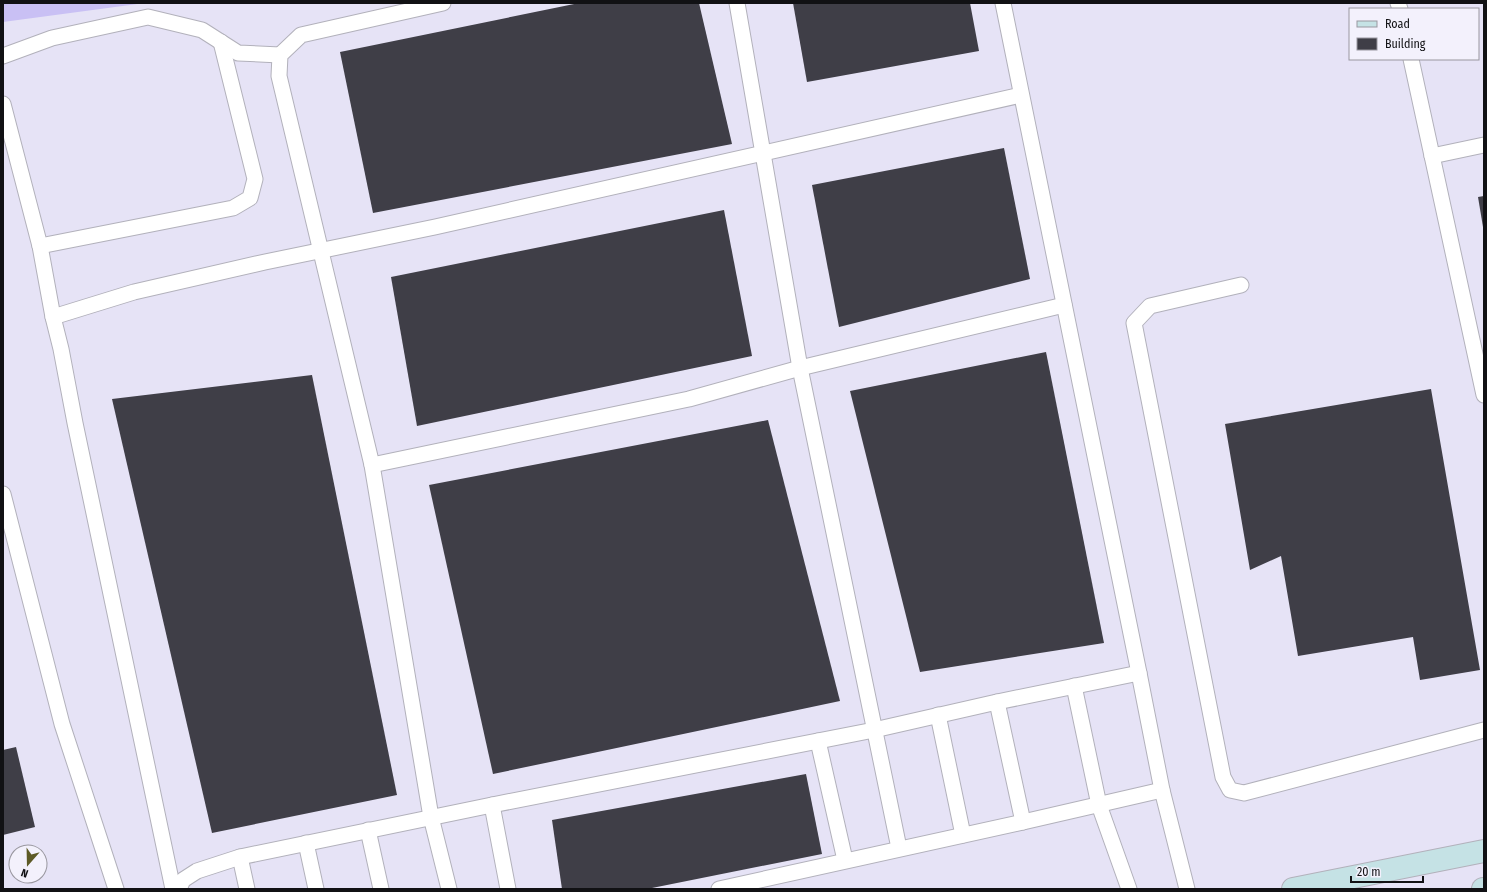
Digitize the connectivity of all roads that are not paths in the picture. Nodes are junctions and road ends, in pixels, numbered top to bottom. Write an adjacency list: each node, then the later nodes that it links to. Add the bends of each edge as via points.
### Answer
1 (443, 3): 5 (lane, via 300,35)
2 (737, 3): 11 (lane)
3 (1003, 3): 8 (lane)
4 (221, 42): 5 (lane, via 238,53); 6 (lane, via 202,30 148,17 52,38); 13 (lane, via 255,179 250,198 233,208)
5 (280, 55): 14 (lane, via 279,76)
6 (3, 56)
7 (1410, 60): 12 (lane)
8 (1021, 95): 11 (lane); 16 (lane)
9 (3, 104): 13 (lane)
10 (1484, 145): 12 (lane)
11 (764, 152): 14 (lane, via 442,226); 18 (lane)
12 (1432, 156): 19 (lane)
13 (40, 246): 17 (lane)
14 (321, 250): 17 (lane, via 134,292); 20 (lane)
15 (1241, 285): 27 (lane, via 1150,306 1134,323 1224,777 1230,790 1244,793)
16 (1064, 304): 18 (lane); 22 (lane)
17 (53, 317): 42 (lane)
18 (800, 368): 20 (lane, via 689,399); 26 (lane)
19 (1484, 395)
20 (372, 465): 32 (lane)
21 (3, 494): 41 (lane, via 62,724)
22 (1139, 673): 23 (lane); 29 (lane)
23 (1074, 686): 24 (lane); 31 (lane)
24 (997, 702): 25 (lane); 33 (lane)
25 (938, 714): 26 (lane); 35 (lane)
26 (874, 730): 28 (lane); 37 (lane)
27 (1484, 730)
28 (818, 741): 30 (lane); 40 (lane)
29 (1162, 790): 31 (lane); 51 (lane)
30 (492, 805): 32 (lane); 48 (lane)
31 (1099, 805): 33 (lane); 50 (lane)
32 (431, 817): 34 (lane); 47 (lane)
33 (1023, 822): 35 (lane)
34 (368, 830): 36 (lane); 46 (lane)
35 (962, 835): 37 (lane)
36 (306, 844): 39 (lane); 45 (lane)
37 (899, 848): 40 (lane)
38 (1484, 851): 52 (street)
39 (240, 857): 43 (lane, via 197,871 183,880); 44 (lane)
40 (845, 860): 49 (lane)
41 (116, 889)
42 (173, 889)
43 (179, 889)
44 (247, 889)
45 (316, 889)
46 (381, 889)
47 (449, 889)
48 (508, 889)
49 (719, 889)
50 (1129, 889)
51 (1187, 889)
52 (1293, 889)

